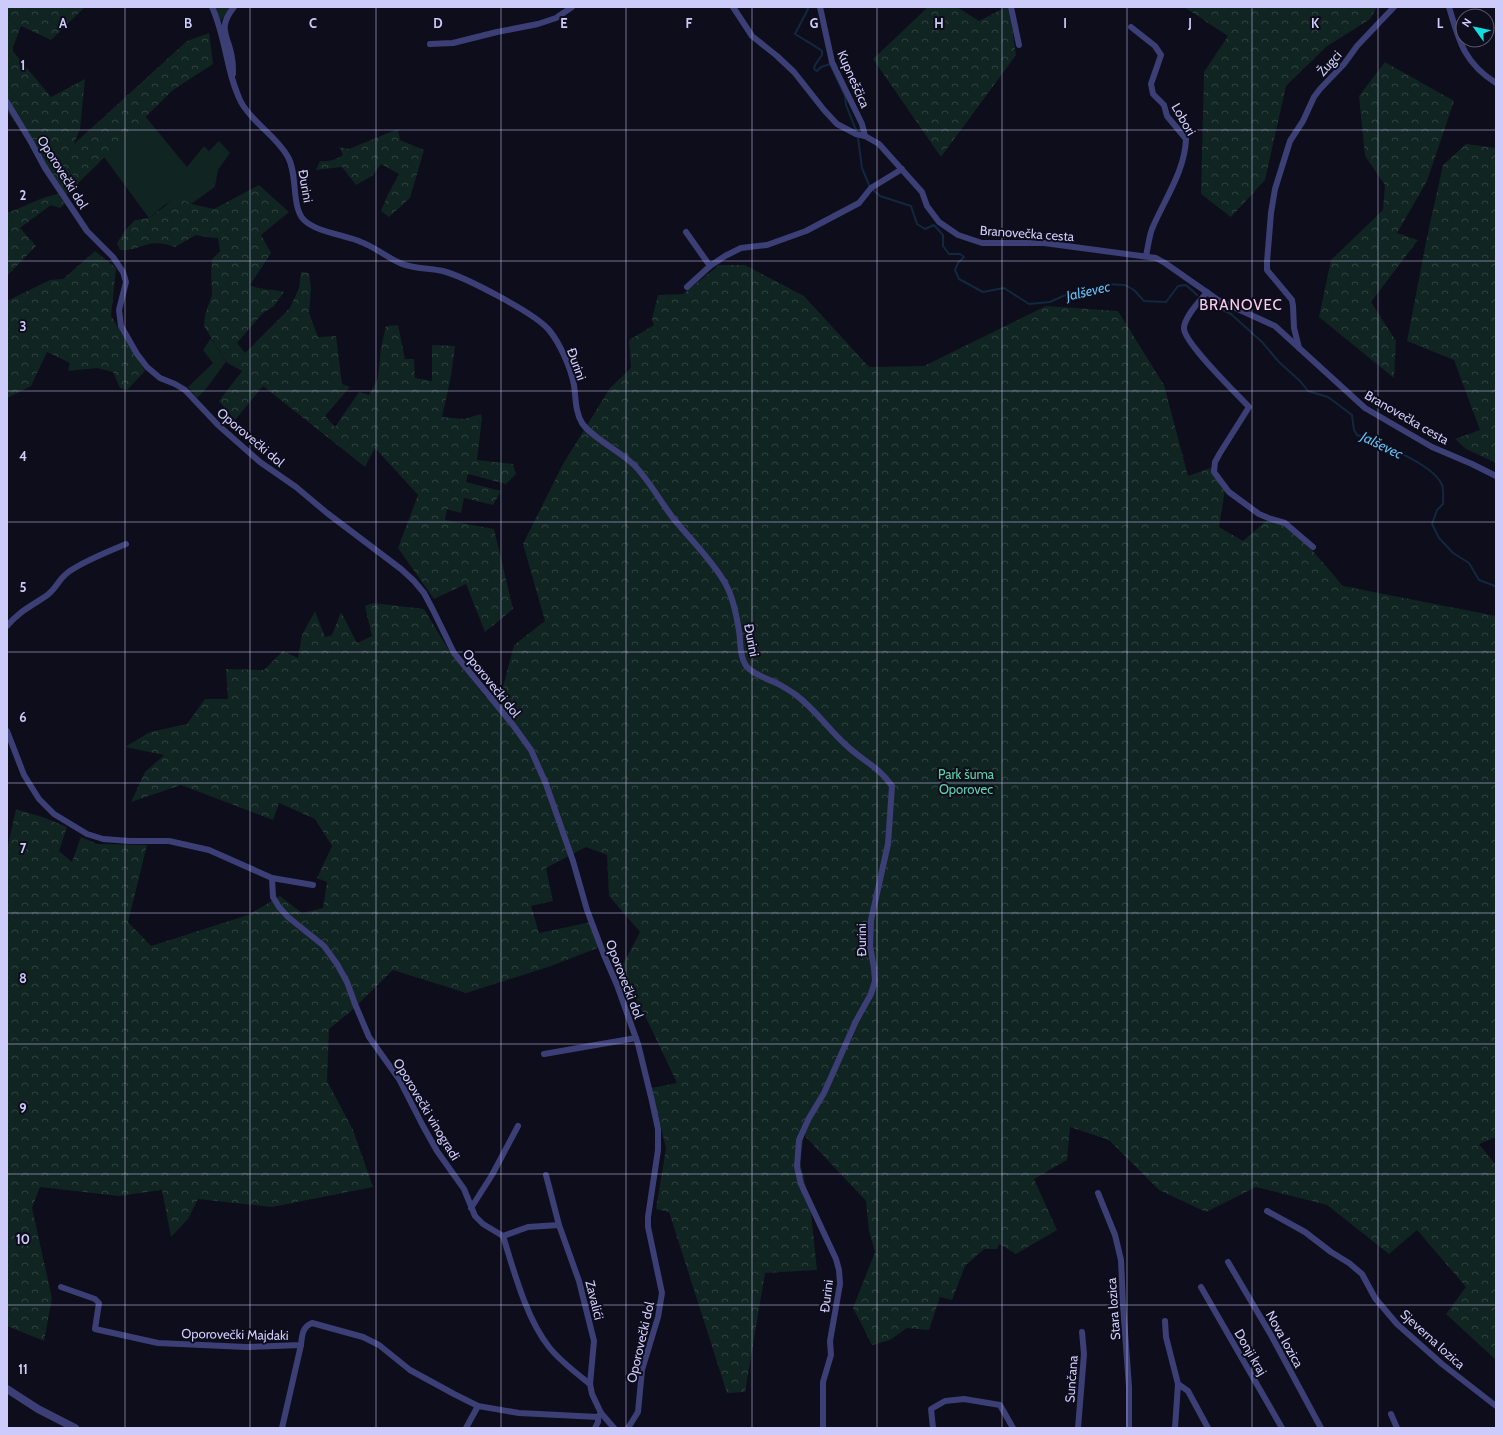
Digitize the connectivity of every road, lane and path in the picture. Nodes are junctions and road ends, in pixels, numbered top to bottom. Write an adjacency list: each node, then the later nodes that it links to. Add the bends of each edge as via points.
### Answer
1 (212, 7): 12 (street, Đurini)
2 (234, 7): 12 (street, via 228,14 225,27 225,36 232,57)
3 (572, 7): 10 (street, via 556,18 538,24 453,43)
4 (733, 7): 15 (street, Branovečka cesta, via 752,36 794,72 837,124)
5 (820, 7): 15 (street, Kupneščica, via 832,62 862,124)
6 (1011, 7): 11 (street)
7 (1394, 7): 22 (street, Žugci, via 1314,97 1290,141 1281,167 1273,201 1266,262 1267,270 1292,300 1294,328)
8 (1450, 7): 13 (street, via 1464,50 1475,67)
9 (1131, 28): 18 (street, Lobori, via 1155,46 1161,55 1151,84 1153,94 1164,105 1167,116 1186,139 1186,150 1152,231)
10 (430, 44)
11 (1019, 45)
12 (233, 82): 58 (street, Đurini, via 242,104 289,158 295,178 296,206 303,220 316,227 360,241 401,264 444,272 474,284 536,318 550,331 564,356 574,384 576,410 584,425 633,464 726,584 745,664 750,670 799,697 834,734 871,764 892,786 888,844 871,920 870,946 874,981 824,1093 809,1118 800,1140 797,1167 800,1184 839,1270 840,1284 830,1341 831,1355 823,1382)
13 (1496, 83)
14 (7, 102): 30 (street, Oporovečki dol, via 45,168 87,231 113,257 123,272 126,282 119,310 120,322 147,367 160,378 185,390 218,425 260,462 296,487 414,581 424,593 454,653 531,750 546,784 587,910)
15 (861, 135): 16 (street, Branovečka cesta, via 879,144)
16 (902, 169): 18 (street, Branovečka cesta, via 922,192 927,206 939,222 958,235 982,243 1044,243); 19 (street, via 871,188 859,203 806,231 767,245 741,248)
17 (686, 232): 19 (street)
18 (1146, 256): 21 (street, Branovečka cesta, via 1165,263)
19 (710, 266): 20 (street)
20 (687, 287)
21 (1207, 292): 22 (street, Branovečka cesta, via 1234,308 1275,326); 25 (street, via 1192,310 1184,332 1199,354 1249,407 1215,462 1214,472 1229,492 1259,514 1285,523)
22 (1299, 348): 23 (street, Branovečka cesta, via 1365,408 1432,447)
23 (1496, 476)
24 (126, 544): 26 (street, via 76,567 46,596 11,620)
25 (1313, 547)
26 (7, 626)
27 (7, 731): 28 (street, via 24,775 39,799 54,814 87,834 103,839 169,841 209,850)
28 (272, 878): 29 (street); 35 (street, Oporovečki vinogradi, via 273,897 279,907 324,946 337,964 369,1037 399,1079 437,1151 464,1189)
29 (313, 885)
30 (636, 1038): 31 (street); 57 (street, Oporovečki dol, via 658,1130 648,1228 662,1293 658,1317 642,1370 638,1412)
31 (544, 1054)
32 (518, 1126): 35 (street)
33 (546, 1175): 37 (street, Zavalići)
34 (1098, 1193): 62 (street, Stara lozica, via 1115,1235 1121,1260)
35 (471, 1208): 38 (street, Oporovečki vinogradi, via 478,1220)
36 (1267, 1212): 49 (street, Sjeverna lozica, via 1305,1232 1362,1274 1375,1298 1397,1324 1442,1364)
37 (559, 1225): 38 (street, via 528,1227); 45 (street, Zavalići, via 579,1282 594,1341)
38 (503, 1236): 45 (street, via 525,1303 543,1338 558,1356)
39 (1228, 1262): 66 (street, Nova lozica)
40 (61, 1287): 44 (street, Oporovečki Majdaki, via 95,1299 99,1303 95,1329 158,1343 246,1347)
41 (1201, 1287): 65 (street, Donji kraj)
42 (1165, 1321): 46 (street, via 1166,1337)
43 (1082, 1332): 61 (street, Sunčana, via 1084,1354)
44 (301, 1345): 48 (street, Oporovečki Majdaki, via 303,1331 312,1323 363,1337 379,1345 410,1370); 53 (street)
45 (590, 1384): 51 (street)
46 (1178, 1384): 63 (street); 64 (street, via 1188,1391)
47 (7, 1389): 52 (street)
48 (478, 1406): 51 (street, Oporovečki Majdaki, via 519,1413); 54 (street)
49 (1496, 1406)
50 (1391, 1414): 67 (street)
51 (600, 1415): 55 (street); 56 (street)
52 (75, 1428)
53 (282, 1428)
54 (466, 1428)
55 (595, 1428)
56 (614, 1428)
57 (628, 1428)
58 (824, 1428)
59 (933, 1428): 60 (street, via 931,1409 945,1401 964,1398 1000,1405)
60 (1013, 1428)
61 (1078, 1428)
62 (1129, 1428)
63 (1174, 1428)
64 (1208, 1428)
65 (1282, 1428)
66 (1321, 1428)
67 (1397, 1428)

